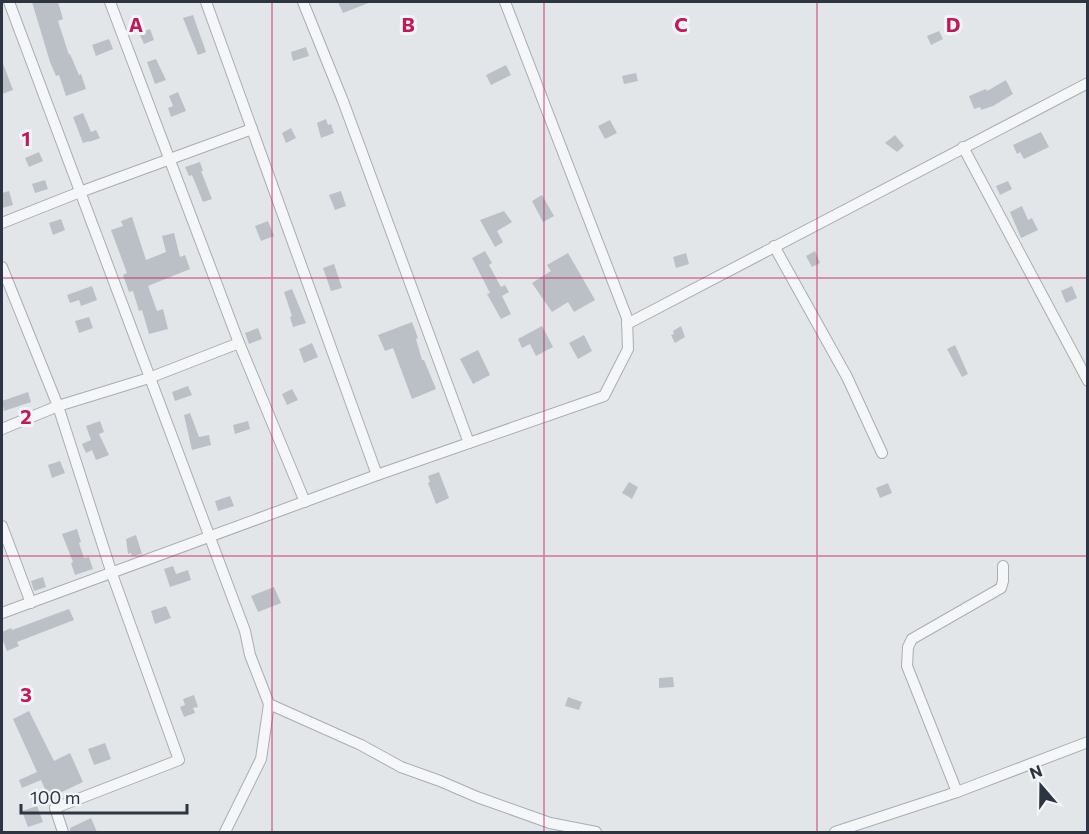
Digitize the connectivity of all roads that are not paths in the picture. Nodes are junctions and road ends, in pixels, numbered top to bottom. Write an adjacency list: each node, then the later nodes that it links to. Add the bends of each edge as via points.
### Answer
1 (9, 2): 10 (street)
2 (110, 2): 9 (street)
3 (206, 2): 7 (street)
4 (303, 2): 20 (street)
5 (505, 2): 14 (street)
6 (1088, 83): 8 (street)
7 (252, 129): 9 (street); 22 (street)
8 (963, 147): 12 (street); 17 (street)
9 (169, 158): 10 (street); 15 (street)
10 (80, 192): 11 (street); 16 (street)
11 (2, 223)
12 (774, 246): 14 (street); 21 (street, via 847,377)
13 (2, 267): 18 (street)
14 (627, 324): 20 (street, via 628,349 604,396)
15 (239, 343): 16 (street); 23 (street)
16 (149, 378): 18 (street); 25 (street)
17 (1088, 381)
18 (58, 406): 19 (street); 27 (street)
19 (2, 429)
20 (469, 443): 22 (street)
21 (882, 453)
22 (377, 475): 23 (street)
23 (305, 502): 25 (street)
24 (2, 526): 28 (street)
25 (209, 538): 27 (street); 30 (street)
26 (1003, 566): 32 (street, via 1001,588 912,639 908,647 907,666)
27 (112, 574): 28 (street); 33 (street, via 178,760 55,808)
28 (31, 603): 29 (street)
29 (2, 613)
30 (269, 704): 34 (street, via 261,759); 35 (street, via 401,767 477,797 550,823)
31 (1088, 742): 32 (street)
32 (957, 792): 36 (street)
33 (63, 832)
34 (225, 832)
35 (596, 832)
36 (835, 832)

